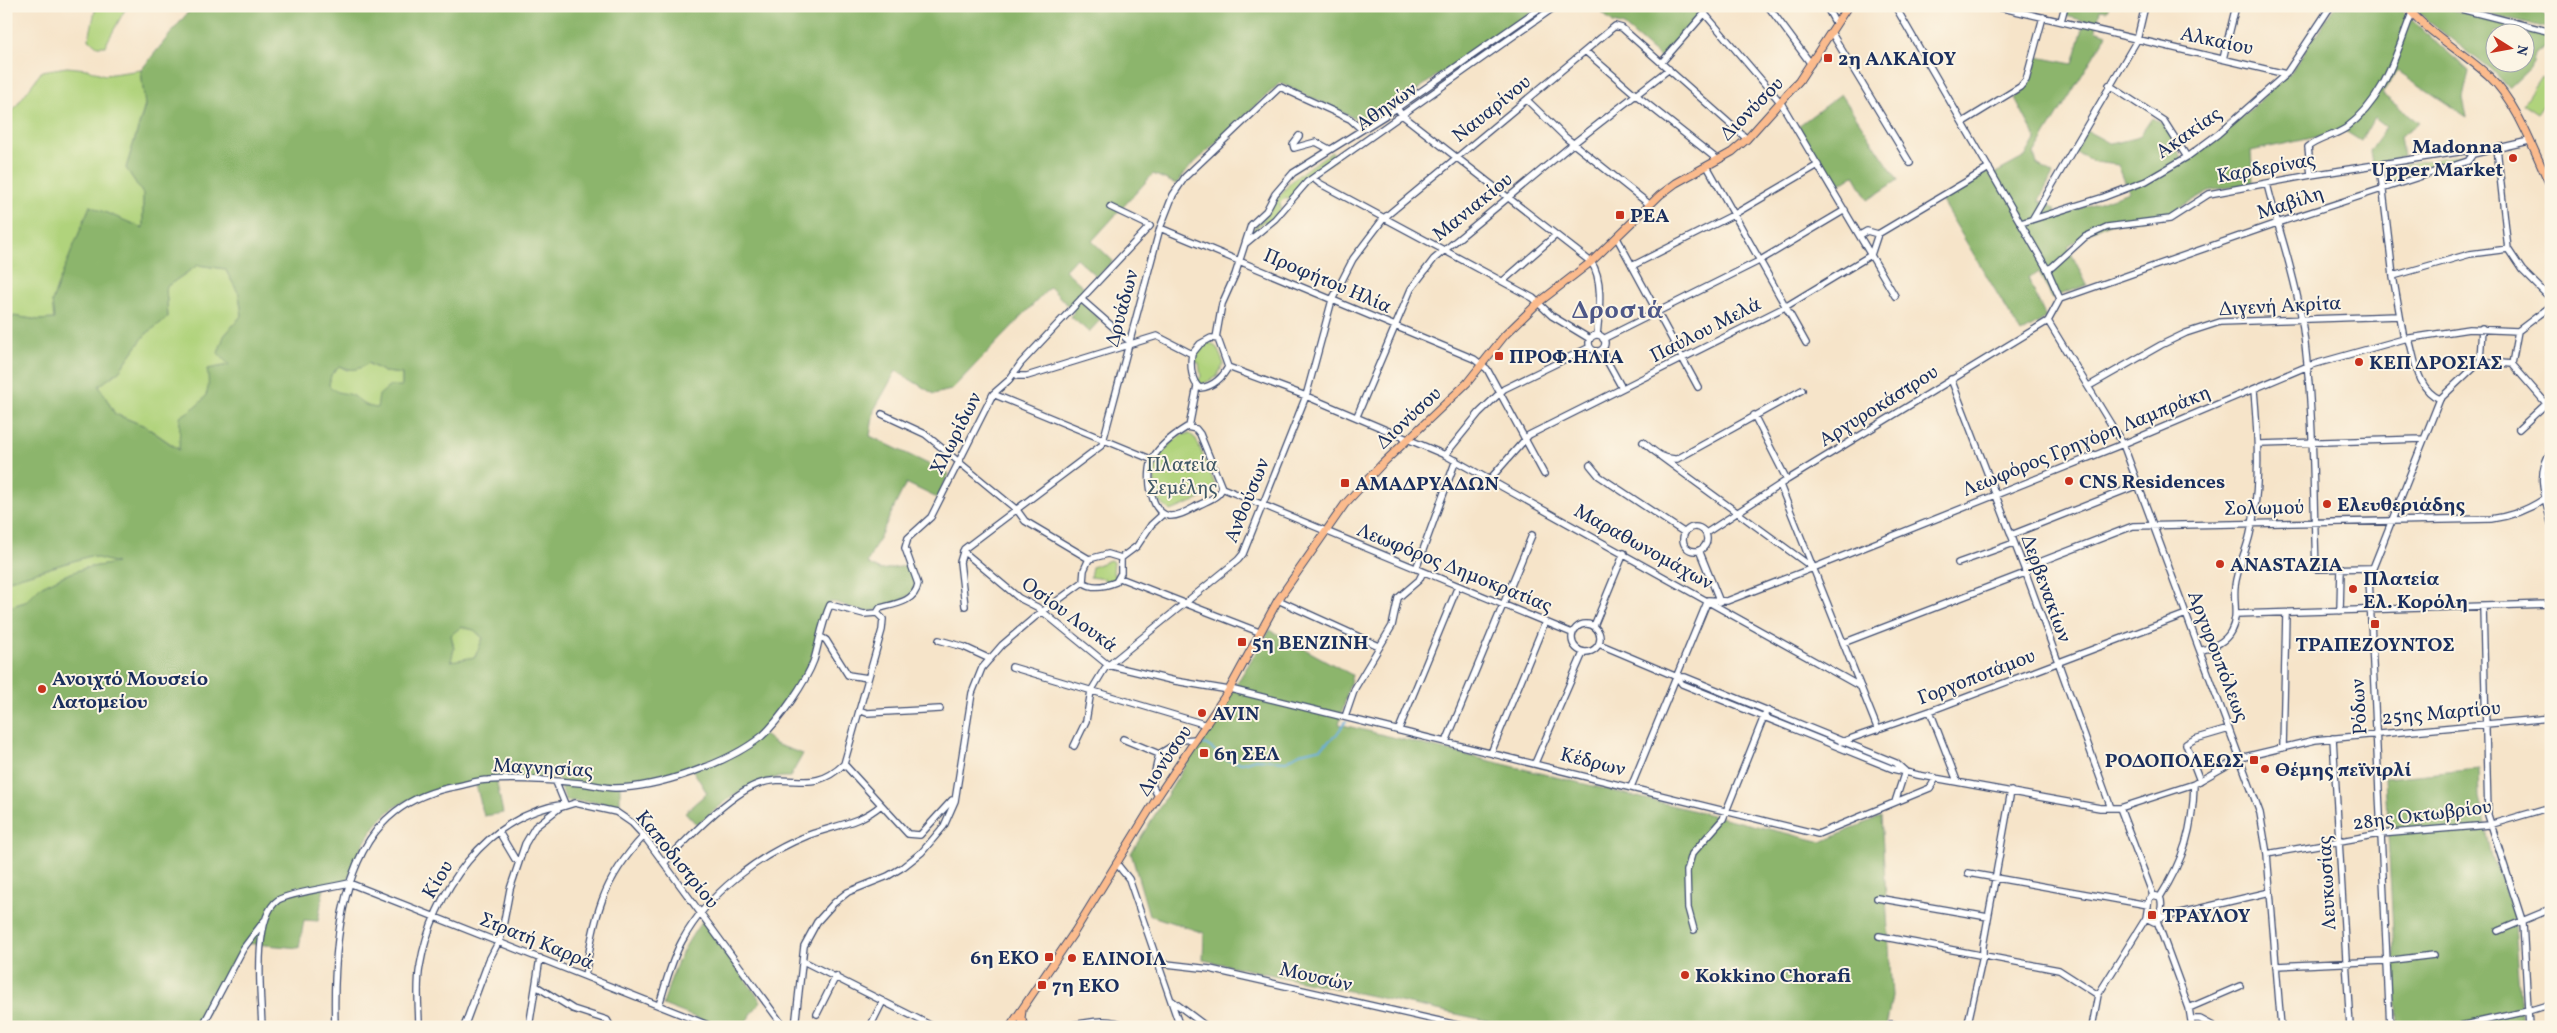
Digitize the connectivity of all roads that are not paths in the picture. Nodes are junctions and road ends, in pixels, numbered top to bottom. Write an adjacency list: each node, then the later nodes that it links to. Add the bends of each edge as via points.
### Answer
1 (1542, 6): 33 (street, Αθηνών)
2 (1556, 6): 34 (street, Αθηνών)
3 (1711, 6): 16 (street)
4 (1768, 6): 26 (street)
5 (1826, 6): 19 (street)
6 (1848, 6): 19 (main road, Διονύσου)
7 (1895, 6): 35 (street)
8 (1994, 6): 17 (street, Αλκαίου)
9 (2065, 6): 18 (street)
10 (2145, 6): 22 (street)
11 (2236, 6): 24 (street)
12 (2330, 6): 28 (street, Ακακίας)
13 (2406, 6): 15 (main road)
14 (2449, 6): 21 (street)
15 (2412, 13): 39 (main road, via 2489,76 2515,111); 53 (street, via 2384,87 2376,98 2346,128 2308,147)
16 (1705, 14): 25 (street); 32 (street)
17 (2043, 17): 18 (street, Αλκαίου); 35 (street, via 2026,80)
18 (2062, 22): 22 (street, Αλκαίου)
19 (1836, 24): 20 (main road, Διονύσου)
20 (1831, 32): 26 (main road, Διονύσου); 48 (street)
21 (2551, 32)
22 (2137, 40): 24 (street, Αλκαίου); 29 (street)
23 (1585, 50): 25 (street, Ναυαρίνου, via 1611,28 1619,26); 30 (street); 31 (street, Ναυαρίνου)
24 (2223, 59): 28 (street, Αλκαίου)
25 (1662, 62): 27 (street)
26 (1811, 64): 32 (main road, Διονύσου)
27 (1669, 69): 30 (street, Μανιακίου); 38 (street)
28 (2286, 74): 45 (street, Ακακίας)
29 (2109, 85): 45 (street, via 2164,121); 64 (street)
30 (1636, 95): 40 (street, Μανιακίου); 47 (street)
31 (1527, 100): 40 (street); 44 (street, Ναυαρίνου)
32 (1781, 103): 38 (main road, Διονύσου); 49 (street)
33 (1395, 108): 34 (street); 36 (street, Αθηνών)
34 (1402, 115): 44 (street); 46 (street, Αθηνών)
35 (1963, 122): 52 (street)
36 (1361, 129): 41 (street, Αθηνών); 67 (street, Δρυάδων, via 1350,119 1280,86 1185,177 1173,195)
37 (1299, 136): 41 (street, via 1294,148 1316,142)
38 (1747, 140): 47 (main road, Διονύσου)
39 (2529, 141): 42 (street, Μαβίλη); 56 (main road)
40 (1574, 143): 58 (street, Μανιακίου); 59 (street)
41 (1331, 148): 46 (street); 72 (street, Αθηνών, via 1290,176 1266,211 1251,225)
42 (2498, 148): 43 (street, Μαβίλη); 74 (street)
43 (2473, 154): 51 (street, Καρδερίνας, via 2465,151); 57 (street, Μαβίλη, via 2468,161)
44 (1456, 157): 58 (street); 63 (street, Ναυαρίνου)
45 (2187, 157): 64 (street, Ακακίας, via 2146,181)
46 (1340, 159): 54 (street, Αθηνών)
47 (1718, 160): 50 (main road, Διονύσου)
48 (1910, 163)
49 (1818, 165): 61 (street); 62 (street)
50 (1706, 166): 59 (main road, Διονύσου); 62 (street)
51 (2380, 166): 53 (street, Καρδερίνας); 57 (street)
52 (1989, 168): 65 (street); 68 (street)
53 (2311, 175): 55 (street, Καρδερίνας)
54 (1313, 178): 63 (street); 72 (street, Αθηνών, via 1275,219)
55 (2267, 184): 66 (street); 80 (street, Καρδερίνας, via 2210,194 2170,219 2107,227 2085,238)
56 (2551, 187)
57 (2383, 188): 66 (street, Μαβίλη); 81 (street)
58 (1508, 198): 69 (street); 73 (street, Μανιακίου)
59 (1649, 204): 71 (main road, Διονύσου)
60 (1110, 207): 85 (street, Χλωρίδων, via 1150,226)
61 (1845, 210): 70 (street); 77 (street)
62 (1733, 216): 77 (street); 79 (street)
63 (1384, 218): 73 (street); 87 (street, Ανθούσων, via 1352,258)
64 (2033, 218): 65 (street, Ακακίας)
65 (2021, 223): 80 (street)
66 (2277, 223): 86 (street, Μαβίλη); 93 (street)
67 (1160, 228): 76 (street, Προφήτου Ηλία); 104 (street, Δρυάδων)
68 (1878, 234): 70 (street, via 1867,232); 75 (street)
69 (1556, 235): 78 (street); 82 (street)
70 (1860, 235): 75 (street)
71 (1617, 238): 78 (main road, Διονύσου); 79 (street)
72 (1245, 245): 76 (street, Αθηνών)
73 (1443, 249): 82 (street); 95 (street, Μανιακίου, via 1411,289)
74 (2508, 249): 81 (street, via 2470,254); 84 (street, via 2522,270)
75 (1871, 255): 83 (street); 90 (street, Παύλου Μελά)
76 (1238, 261): 87 (street, Προφήτου Ηλία); 99 (street, Αθηνών, via 1222,304)
77 (1759, 261): 90 (street); 91 (street)
78 (1591, 262): 88 (main road, Διονύσου); 98 (street, via 1598,286)
79 (1632, 266): 91 (street)
80 (2047, 269): 86 (street)
81 (2393, 276): 92 (street)
82 (1503, 281): 88 (street)
83 (1895, 296)
84 (2551, 298)
85 (1081, 299): 104 (street); 114 (street, Χλωρίδων)
86 (2060, 299): 94 (street)
87 (1332, 300): 95 (street, Προφήτου Ηλία); 124 (street, Ανθούσων)
88 (1538, 303): 100 (street, via 1552,316); 111 (main road, Διονύσου, via 1505,335)
89 (2551, 306): 97 (street)
90 (1785, 307): 103 (street); 108 (street, Παύλου Μελά)
91 (1657, 312): 101 (street); 108 (street)
92 (2398, 316): 93 (street, Διγενή Ακρίτα); 102 (street)
93 (2301, 319): 112 (street); 117 (street, Διγενή Ακρίτα, via 2220,322 2161,344)
94 (2048, 321): 115 (street, Αργυροκάστρου); 117 (street, Αργυρουπόλεως)
95 (1395, 326): 111 (street, Προφήτου Ηλία); 129 (street, Μανιακίου)
96 (2482, 328): 97 (street, Λεωφόρος Γρηγόρη Λαμπράκη); 102 (street, Λεωφόρος Γρηγόρη Λαμπράκη); 109 (street)
97 (2518, 331): 110 (street)
98 (1597, 335): 100 (street); 101 (street)
99 (1216, 338): 107 (street, via 1203,342); 113 (street)
100 (1590, 339): 105 (street)
101 (1604, 339): 106 (street)
102 (2406, 339): 112 (street, Λεωφόρος Γρηγόρη Λαμπράκη); 125 (street, via 2427,391)
103 (1806, 343)
104 (1128, 344): 107 (street, via 1157,336); 114 (street, via 1027,376); 134 (street, Δρυάδων)
105 (1590, 346): 106 (street, via 1593,350); 122 (street)
106 (1601, 350): 119 (street)
107 (1192, 354): 116 (street, via 1192,372)
108 (1682, 359): 118 (street); 119 (street, Παύλου Μελά)
109 (2480, 361): 110 (street); 125 (street, Ρόδων)
110 (2512, 364): 126 (street)
111 (1482, 365): 122 (street); 132 (main road, Διονύσου)
112 (2308, 366): 121 (street, Λεωφόρος Γρηγόρη Λαμπράκη); 137 (street)
113 (1228, 367): 116 (street, via 1223,376 1211,385); 124 (street, Μαραθωνομάχων)
114 (1015, 373): 123 (street, Χλωρίδων)
115 (1951, 379): 149 (street, Αργυροκάστρου); 153 (street, Δερβενακίων)
116 (1197, 386): 130 (street)
117 (2089, 386): 138 (street, Αργυρουπόλεως)
118 (1698, 387)
119 (1622, 388): 133 (street, Παύλου Μελά)
120 (1802, 390): 128 (street)
121 (2254, 390): 138 (street, Λεωφόρος Γρηγόρη Λαμπράκη); 139 (street)
122 (1499, 392): 133 (street); 141 (street)
123 (993, 394): 134 (street); 145 (street, Χλωρίδων)
124 (1306, 396): 129 (street, Μαραθωνομάχων); 156 (street, Ανθούσων)
125 (2440, 399): 135 (street, Ρόδων)
126 (2549, 407): 131 (street)
127 (882, 414): 145 (street, via 925,434)
128 (1754, 415): 142 (street, via 1681,458 1669,460); 149 (street)
129 (1357, 416): 132 (street, Μαραθωνομάχων)
130 (1189, 427): 143 (street, via 1165,444); 152 (street, via 1200,434)
131 (2519, 429)
132 (1410, 438): 141 (street, Μαραθωνομάχων); 165 (main road, Διονύσου, via 1360,487)
133 (1523, 438): 147 (street); 148 (street, Παύλου Μελά)
134 (1104, 440): 143 (street); 157 (street, Δρυάδων, via 1097,451)
135 (2423, 440): 137 (street); 160 (street, Ρόδων)
136 (1643, 442): 142 (street)
137 (2313, 443): 139 (street); 161 (street)
138 (2123, 444): 151 (street, Αργυρουπόλεως); 153 (street, Λεωφόρος Γρηγόρη Λαμπράκη)
139 (2259, 444): 163 (street)
140 (2551, 452): 155 (street, via 2542,468)
141 (1445, 455): 144 (street, Μαραθωνομάχων)
142 (1660, 456): 158 (street)
143 (1152, 460): 159 (street, via 1150,473 1154,502)
144 (1456, 460): 148 (street, Μαραθωνομάχων); 180 (street)
145 (958, 461): 157 (street); 197 (street, Χλωρίδων, via 931,517 906,542 917,590 907,600 880,608)
146 (1590, 465): 166 (street, via 1599,476)
147 (1544, 474)
148 (1490, 479): 173 (street, Μαραθωνομάχων)
149 (1787, 480): 150 (street, Αργυροκάστρου)
150 (1780, 485): 158 (street, Αργυροκάστρου); 177 (street)
151 (2138, 485): 164 (street, Αργυρουπόλεως); 169 (street)
152 (1222, 488): 156 (street, Λεωφόρος Δημοκρατίας); 159 (street, via 1214,497 1178,515)
153 (1995, 494): 169 (street, Δερβενακίων); 177 (street, Λεωφόρος Γρηγόρη Λαμπράκη)
154 (2551, 494): 155 (street, Σολωμού)
155 (2545, 499): 160 (street, Σολωμού, via 2517,513 2497,518); 162 (street)
156 (1262, 505): 165 (street, Λεωφόρος Δημοκρατίας); 189 (street, Ανθούσων, via 1238,560)
157 (1016, 510): 172 (street, Δρυάδων); 175 (street, via 1025,521)
158 (1736, 512): 167 (street, Αργυροκάστρου); 177 (street)
159 (1163, 514): 174 (street, via 1137,546)
160 (2390, 521): 161 (street, Σολωμού); 179 (street, Ρόδων)
161 (2314, 522): 163 (street, Σολωμού); 178 (street, via 2316,569)
162 (2551, 523)
163 (2252, 524): 164 (street, Σολωμού); 200 (street, via 2235,587)
164 (2153, 526): 181 (street, Σολωμού, via 2133,526); 199 (street, Αργυρουπόλεως)
165 (1325, 531): 180 (street, Λεωφόρος Δημοκρατίας); 186 (main road, Διονύσου)
166 (1685, 533): 167 (street, via 1695,527); 171 (street, via 1685,545 1693,551)
167 (1706, 533): 171 (street, via 1706,543)
168 (1532, 535): 190 (street)
169 (2011, 535): 170 (street, Δερβενακίων)
170 (2014, 542): 176 (street); 181 (street, Δερβενακίων)
171 (1699, 550): 188 (street)
172 (963, 551): 192 (street, via 960,562); 196 (street, Οσίου Λουκά, via 1019,598)
173 (1624, 553): 187 (street, Μαραθωνομάχων); 202 (street)
174 (1121, 558): 175 (street, via 1108,554); 183 (street)
175 (1089, 559): 184 (street)
176 (1958, 563)
177 (1813, 568): 188 (street, Λεωφόρος Γρηγόρη Λαμπράκη); 207 (street)
178 (2341, 568): 179 (street); 195 (street)
179 (2371, 568): 194 (street, Ρόδων)
180 (1416, 569): 182 (street, Λεωφόρος Δημοκρατίας)
181 (2024, 571): 207 (street, Σολωμού); 213 (street, Δερβενακίων)
182 (1423, 572): 185 (street, Λεωφόρος Δημοκρατίας); 209 (street, via 1419,580 1398,598 1393,623)
183 (1120, 578): 184 (street, via 1103,586 1089,586); 189 (street)
184 (1083, 582): 196 (street)
185 (1458, 586): 190 (street, Λεωφόρος Δημοκρατίας); 230 (street)
186 (1278, 600): 203 (main road, Διονύσου); 209 (street)
187 (1708, 600): 188 (street, Λεωφόρος Γρηγόρη Λαμπράκη); 216 (street); 218 (street, Μαραθωνομάχων)
188 (1720, 602)
189 (1184, 604): 203 (street); 214 (street, Ανθούσων)
190 (1503, 604): 201 (street, Λεωφόρος Δημοκρατίας); 238 (street)
191 (2551, 604): 193 (street)
192 (966, 606)
193 (2483, 607): 194 (street); 229 (street)
194 (2369, 610): 195 (street); 233 (street, Ρόδων)
195 (2340, 611): 198 (street)
196 (1042, 612): 212 (street); 214 (street, Οσίου Λουκά)
197 (877, 613): 205 (street, Μαγνησίας, via 864,614 834,605 829,607); 217 (street, via 883,624)
198 (2286, 613): 200 (street); 241 (street)
199 (2186, 614): 210 (street, Αργυρουπόλεως); 213 (street, Γοργοποτάμου)
200 (2236, 614): 210 (street, via 2227,637)
201 (1545, 622): 204 (street, Λεωφόρος Δημοκρατίας); 242 (street)
202 (1594, 626): 204 (street, via 1581,624); 208 (street, via 1599,632)
203 (1259, 632): 219 (main road, Διονύσου)
204 (1572, 633): 211 (street, via 1572,643)
205 (821, 637): 217 (street, via 848,675); 251 (street, Μαγνησίας, via 803,685 766,732 734,753 702,768 654,782 618,788)
206 (939, 640): 212 (street, via 964,646)
207 (1843, 643): 218 (street)
208 (1599, 644): 211 (street, via 1592,651); 216 (street)
209 (1379, 646): 225 (street, via 1355,688)
210 (2200, 651): 231 (street, Αργυρουπόλεως)
211 (1583, 652): 245 (street)
212 (990, 659): 256 (street, via 976,680 972,693)
213 (2056, 663): 224 (street, Γοργοποτάμου); 261 (street, Δερβενακίων)
214 (1109, 665): 219 (street, Οσίου Λουκά); 220 (street, Ανθούσων)
215 (1012, 666): 220 (street)
216 (1677, 677): 223 (street, via 1685,677); 226 (street, via 1682,684); 253 (street)
217 (868, 678): 222 (street)
218 (1861, 687): 232 (street)
219 (1230, 690): 225 (street, Κέδρων); 228 (main road, Διονύσου)
220 (1091, 691): 228 (street); 240 (street, Ανθούσων, via 1086,721)
221 (940, 709): 222 (street, via 867,713)
222 (859, 710): 246 (street)
223 (1767, 710): 226 (street); 237 (street)
224 (1930, 711): 232 (street, Γοργοποτάμου); 250 (street)
225 (1345, 717): 230 (street, Κέδρων)
226 (1764, 718): 239 (street); 263 (street)
227 (2551, 718): 229 (street, 25ης Μαρτίου)
228 (1208, 725): 236 (main road, Διονύσου)
229 (2485, 725): 233 (street, 25ης Μαρτίου); 264 (street)
230 (1399, 729): 238 (street, Κέδρων)
231 (2229, 729): 244 (street, Αργυρουπόλεως); 249 (street, via 2186,744)
232 (1878, 730): 237 (street, Γοργοποτάμου)
233 (2375, 734): 235 (street, 25ης Μαρτίου); 266 (street, Ρόδων)
234 (1123, 738): 243 (street)
235 (2333, 738): 241 (street, 25ης Μαρτίου); 268 (street, Λευκωσίας)
236 (1197, 740): 243 (street, via 1182,740); 255 (main road, Διονύσου)
237 (1843, 741): 239 (street, Γοργοποτάμου); 247 (street, via 1896,763)
238 (1446, 742): 242 (street, Κέδρων)
239 (1832, 745): 247 (street)
240 (1074, 746)
241 (2283, 748): 244 (street, 25ης Μαρτίου)
242 (1490, 753): 245 (street, Κέδρων)
243 (1159, 754): 255 (street, via 1152,785)
244 (2240, 758): 249 (street, 25ης Μαρτίου); 269 (street, Αργυρουπόλεως, via 2260,813)
245 (1535, 763): 253 (street, Κέδρων)
246 (844, 764): 259 (street); 271 (street, via 818,781 775,780 743,791 697,829)
247 (1905, 771): 248 (street); 257 (street)
248 (1936, 778): 250 (street); 257 (street, Κέδρων, via 1930,788)
249 (2200, 780): 252 (street, 25ης Μαρτίου)
250 (1957, 781): 254 (street)
251 (556, 782): 258 (street); 275 (street, Μαγνησίας, via 484,780 422,795 396,811 377,829)
252 (2194, 784): 262 (street); 278 (street, via 2189,836 2172,878)
253 (1631, 787): 263 (street, Κέδρων)
254 (2011, 791): 261 (street); 274 (street)
255 (1158, 796): 272 (main road, Διονύσου)
256 (955, 801): 259 (street, via 952,800 920,835 908,834); 296 (street, via 944,826 922,852 904,867 856,888 830,907 806,939)
257 (1895, 802): 263 (street, Κέδρων, via 1818,834)
258 (565, 804): 265 (street, Κίου, via 532,812); 267 (street, Καποδιστρίου, via 582,803 616,812); 270 (street, via 535,827)
259 (881, 805): 282 (street, via 858,820 809,835 774,852 738,876)
260 (2551, 807): 264 (street, 28ης Οκτωβρίου)
261 (2111, 808): 262 (street)
262 (2120, 808): 277 (street)
263 (1726, 812): 289 (street, via 1720,825 1692,854 1687,871 1688,908)
264 (2489, 825): 266 (street, 28ης Οκτωβρίου); 288 (street)
265 (499, 832): 270 (street); 283 (street, Κίου, via 464,865)
266 (2380, 834): 268 (street, 28ης Οκτωβρίου); 297 (street, Ρόδων)
267 (644, 836): 271 (street, Καποδιστρίου); 301 (street, via 620,862 606,888 593,926)
268 (2340, 841): 269 (street, 28ης Οκτωβρίου); 299 (street, Λευκωσίας)
269 (2267, 854): 276 (street, Αργυρουπόλεως)
270 (519, 861): 292 (street)
271 (665, 862): 282 (street, Καποδιστρίου)
272 (1118, 864): 298 (street, via 1129,879); 311 (main road, Διονύσου)
273 (1968, 873): 274 (street)
274 (1995, 878): 280 (street); 284 (street)
275 (350, 883): 283 (street, Στρατή Καρρά); 287 (street, via 281,898 272,906); 318 (street, Μαγνησίας, via 336,961)
276 (2270, 892): 286 (street); 300 (street, Αργυρουπόλεως)
277 (2153, 895): 278 (street); 280 (street)
278 (2160, 897): 286 (street)
279 (1877, 898): 284 (street)
280 (2148, 905): 285 (street)
281 (2551, 909): 288 (street)
282 (702, 913): 309 (street, via 676,954); 324 (street, Καποδιστρίου)
283 (434, 917): 292 (street, Στρατή Καρρά); 319 (street, Κίου, via 419,968)
284 (1988, 917): 294 (street)
285 (2146, 918): 286 (street, via 2151,922); 305 (street)
286 (2158, 920): 310 (street)
287 (265, 921): 316 (street, via 243,949); 317 (street, via 260,960)
288 (2523, 923): 290 (street); 312 (street)
289 (1694, 930)
290 (2498, 932)
291 (1879, 936): 294 (street)
292 (498, 942): 295 (street, Στρατή Καρρά); 320 (street)
293 (2434, 955): 297 (street)
294 (1983, 956): 305 (street, via 2059,970); 336 (street)
295 (540, 958): 301 (street, Στρατή Καρρά); 303 (street)
296 (803, 961): 302 (street); 325 (street)
297 (2385, 961): 299 (street); 342 (street, Ρόδων)
298 (1158, 963): 306 (street); 334 (street, Μουσών, via 1210,968)
299 (2346, 963): 300 (street); 341 (street, Λευκωσίας)
300 (2276, 966): 340 (street, Αργυρουπόλεως)
301 (585, 976): 309 (street, Στρατή Καρρά)
302 (836, 976): 307 (street); 313 (street)
303 (536, 986): 321 (street); 322 (street, via 574,1009 607,1020)
304 (2240, 986): 310 (street)
305 (2098, 994): 337 (street)
306 (1171, 1000): 332 (street); 333 (street)
307 (883, 1001): 326 (street); 327 (street)
308 (2551, 1004): 312 (street)
309 (659, 1005): 323 (street, Στρατή Καρρά)
310 (2189, 1008): 314 (street)
311 (1022, 1009): 328 (main road, Διονύσου); 329 (main road)
312 (2528, 1011): 343 (street); 344 (street)
313 (817, 1014)
314 (2192, 1019): 338 (street); 339 (street, via 2200,1019)
315 (1891, 1024): 335 (street)
316 (202, 1027)
317 (262, 1027)
318 (336, 1027)
319 (420, 1027)
320 (464, 1027)
321 (529, 1027)
322 (611, 1027)
323 (713, 1027)
324 (784, 1027)
325 (795, 1027)
326 (870, 1027)
327 (934, 1027)
328 (1010, 1027)
329 (1025, 1027)
330 (1062, 1027): 331 (street, via 1110,1021)
331 (1128, 1027)
332 (1180, 1027)
333 (1208, 1027)
334 (1466, 1027)
335 (1906, 1027)
336 (1967, 1027)
337 (2092, 1027)
338 (2192, 1027)
339 (2215, 1027)
340 (2281, 1027)
341 (2350, 1027)
342 (2390, 1027)
343 (2455, 1027)
344 (2529, 1027)

